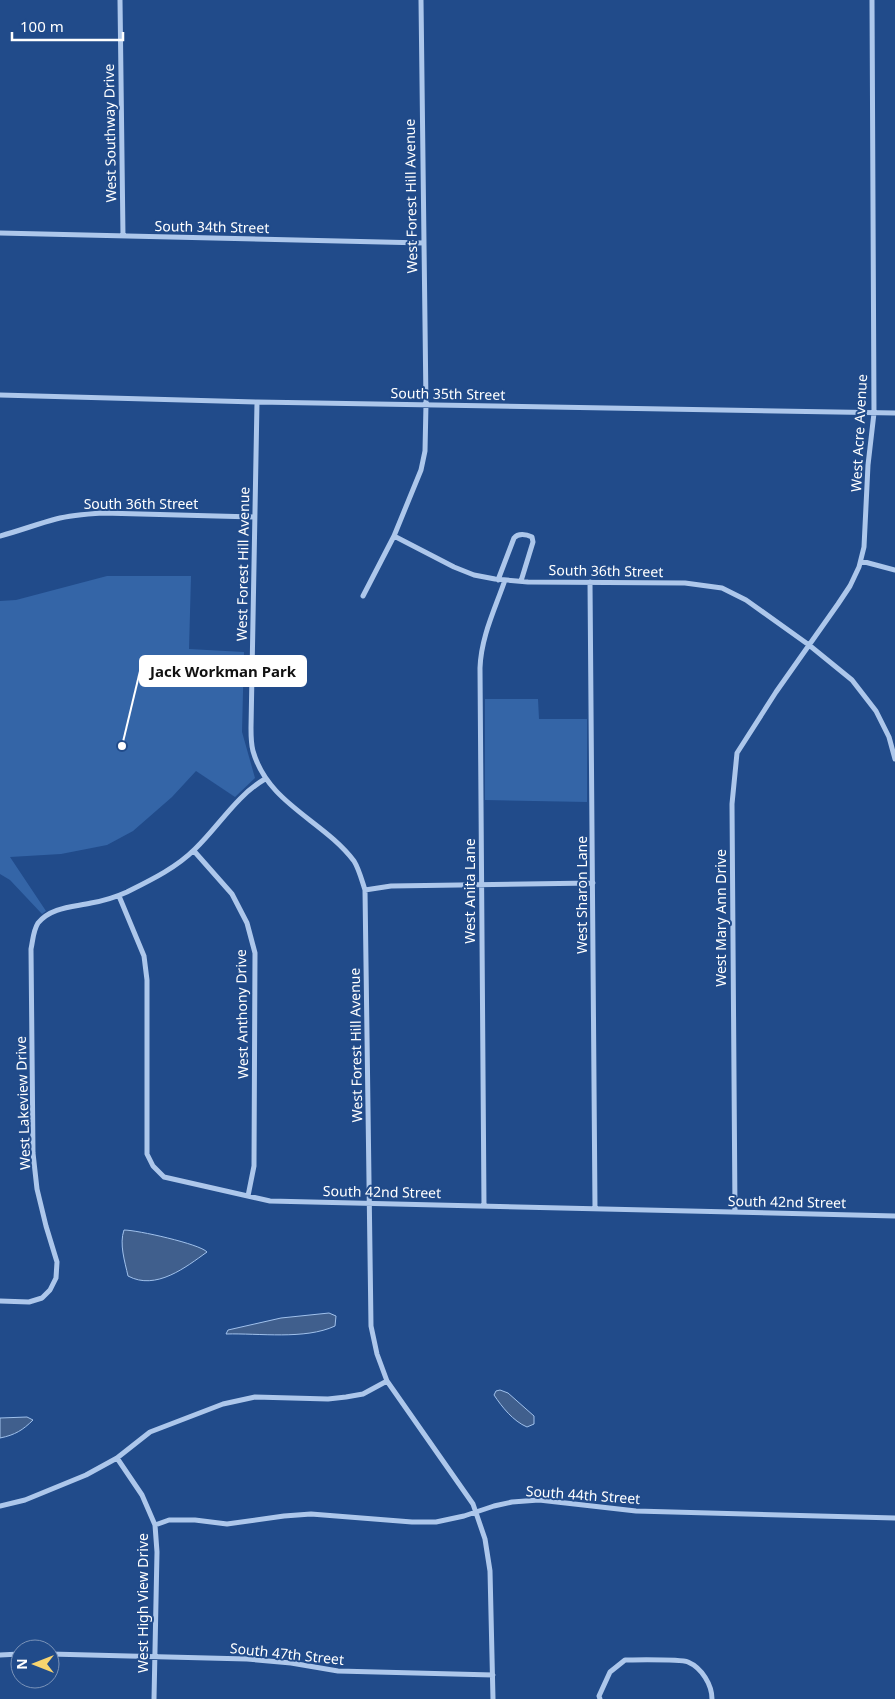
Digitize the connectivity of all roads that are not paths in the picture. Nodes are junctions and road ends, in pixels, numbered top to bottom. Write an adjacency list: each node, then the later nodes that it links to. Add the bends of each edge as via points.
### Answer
1 (120, 0): 5 (street, West Southway Drive)
2 (421, 0): 6 (street, West Forest Hill Avenue)
3 (872, 0): 10 (street, West Acre Avenue)
4 (0, 234): 5 (street, South 34th Street)
5 (123, 236): 6 (street, South 34th Street)
6 (424, 243): 9 (street, West Forest Hill Avenue)
7 (0, 395): 8 (street, South 35th Street)
8 (257, 402): 9 (street, South 35th Street); 12 (street, West Forest Hill Avenue)
9 (426, 404): 10 (street, South 35th Street); 14 (street, West Forest Hill Avenue, via 424,460)
10 (874, 413): 11 (street, South 35th Street); 15 (street, West Acre Avenue)
11 (895, 413)
12 (254, 517): 13 (street, South 36th Street, via 83,514); 24 (street, West Forest Hill Avenue, via 251,728 253,751)
13 (0, 536)
14 (394, 536): 17 (street, South 36th Street, via 454,567); 21 (street, West Forest Hill Avenue)
15 (861, 561): 16 (street); 22 (street, West Acre Avenue, via 850,586)
16 (895, 570)
17 (498, 580): 18 (street, South 36th Street); 19 (street, via 514,538 524,534 532,537 533,542)
18 (505, 580): 19 (street, South 36th Street); 27 (street, West Anita Lane, via 480,656)
19 (521, 581): 20 (street, South 36th Street)
20 (590, 582): 22 (street, South 36th Street, via 685,583 722,588 746,600); 26 (street, West Sharon Lane)
21 (363, 596)
22 (809, 645): 23 (street, via 861,689 883,724); 34 (street, West Mary Ann Drive, via 737,753 732,804)
23 (895, 759)
24 (265, 779): 25 (street, via 240,798); 28 (street, West Forest Hill Avenue, via 287,803 328,834 355,862)
25 (194, 851): 29 (street, via 162,874); 30 (street, West Anthony Drive, via 232,894 247,923 255,953 254,1166)
26 (593, 883): 27 (street); 33 (street, West Sharon Lane)
27 (481, 884): 28 (street, via 390,886); 32 (street, West Anita Lane)
28 (365, 890): 31 (street, West Forest Hill Avenue)
29 (119, 896): 30 (street, South 42nd Street, via 144,956 146,972 147,1154 164,1177); 36 (street, West Lakeview Drive, via 56,910 38,923 34,933 31,949 33,1153 42,1207 57,1262 56,1278 42,1298 29,1302)
30 (248, 1196): 31 (street, South 42nd Street, via 270,1201)
31 (370, 1203): 32 (street, South 42nd Street); 37 (street, West Forest Hill Avenue, via 371,1326 377,1354)
32 (484, 1206): 33 (street, South 42nd Street)
33 (595, 1208): 34 (street, South 42nd Street)
34 (735, 1212): 35 (street, South 42nd Street)
35 (895, 1216)
36 (0, 1301)
37 (388, 1381): 38 (street, via 363,1394 346,1397 255,1397 223,1404 150,1432); 40 (street, West Forest Hill Avenue)
38 (117, 1458): 39 (street, via 86,1475); 42 (street, West High View Drive, via 142,1496)
39 (0, 1506)
40 (476, 1511): 41 (street, South 44th Street, via 512,1502 539,1500 636,1511); 42 (street, South 44th Street, via 436,1522 311,1514 227,1524 169,1520); 45 (street, West Forest Hill Avenue, via 490,1571)
41 (895, 1518)
42 (155, 1525): 44 (street, West High View Drive)
43 (60, 1654): 44 (street, South 47th Street)
44 (155, 1657): 45 (street, South 47th Street, via 267,1660 338,1671); 46 (street, West High View Drive)
45 (493, 1676): 47 (street, West Forest Hill Avenue)
46 (154, 1699)
47 (493, 1699)
48 (600, 1699): 49 (street, via 610,1672 625,1660 687,1661 702,1673 712,1689)
49 (712, 1699)

